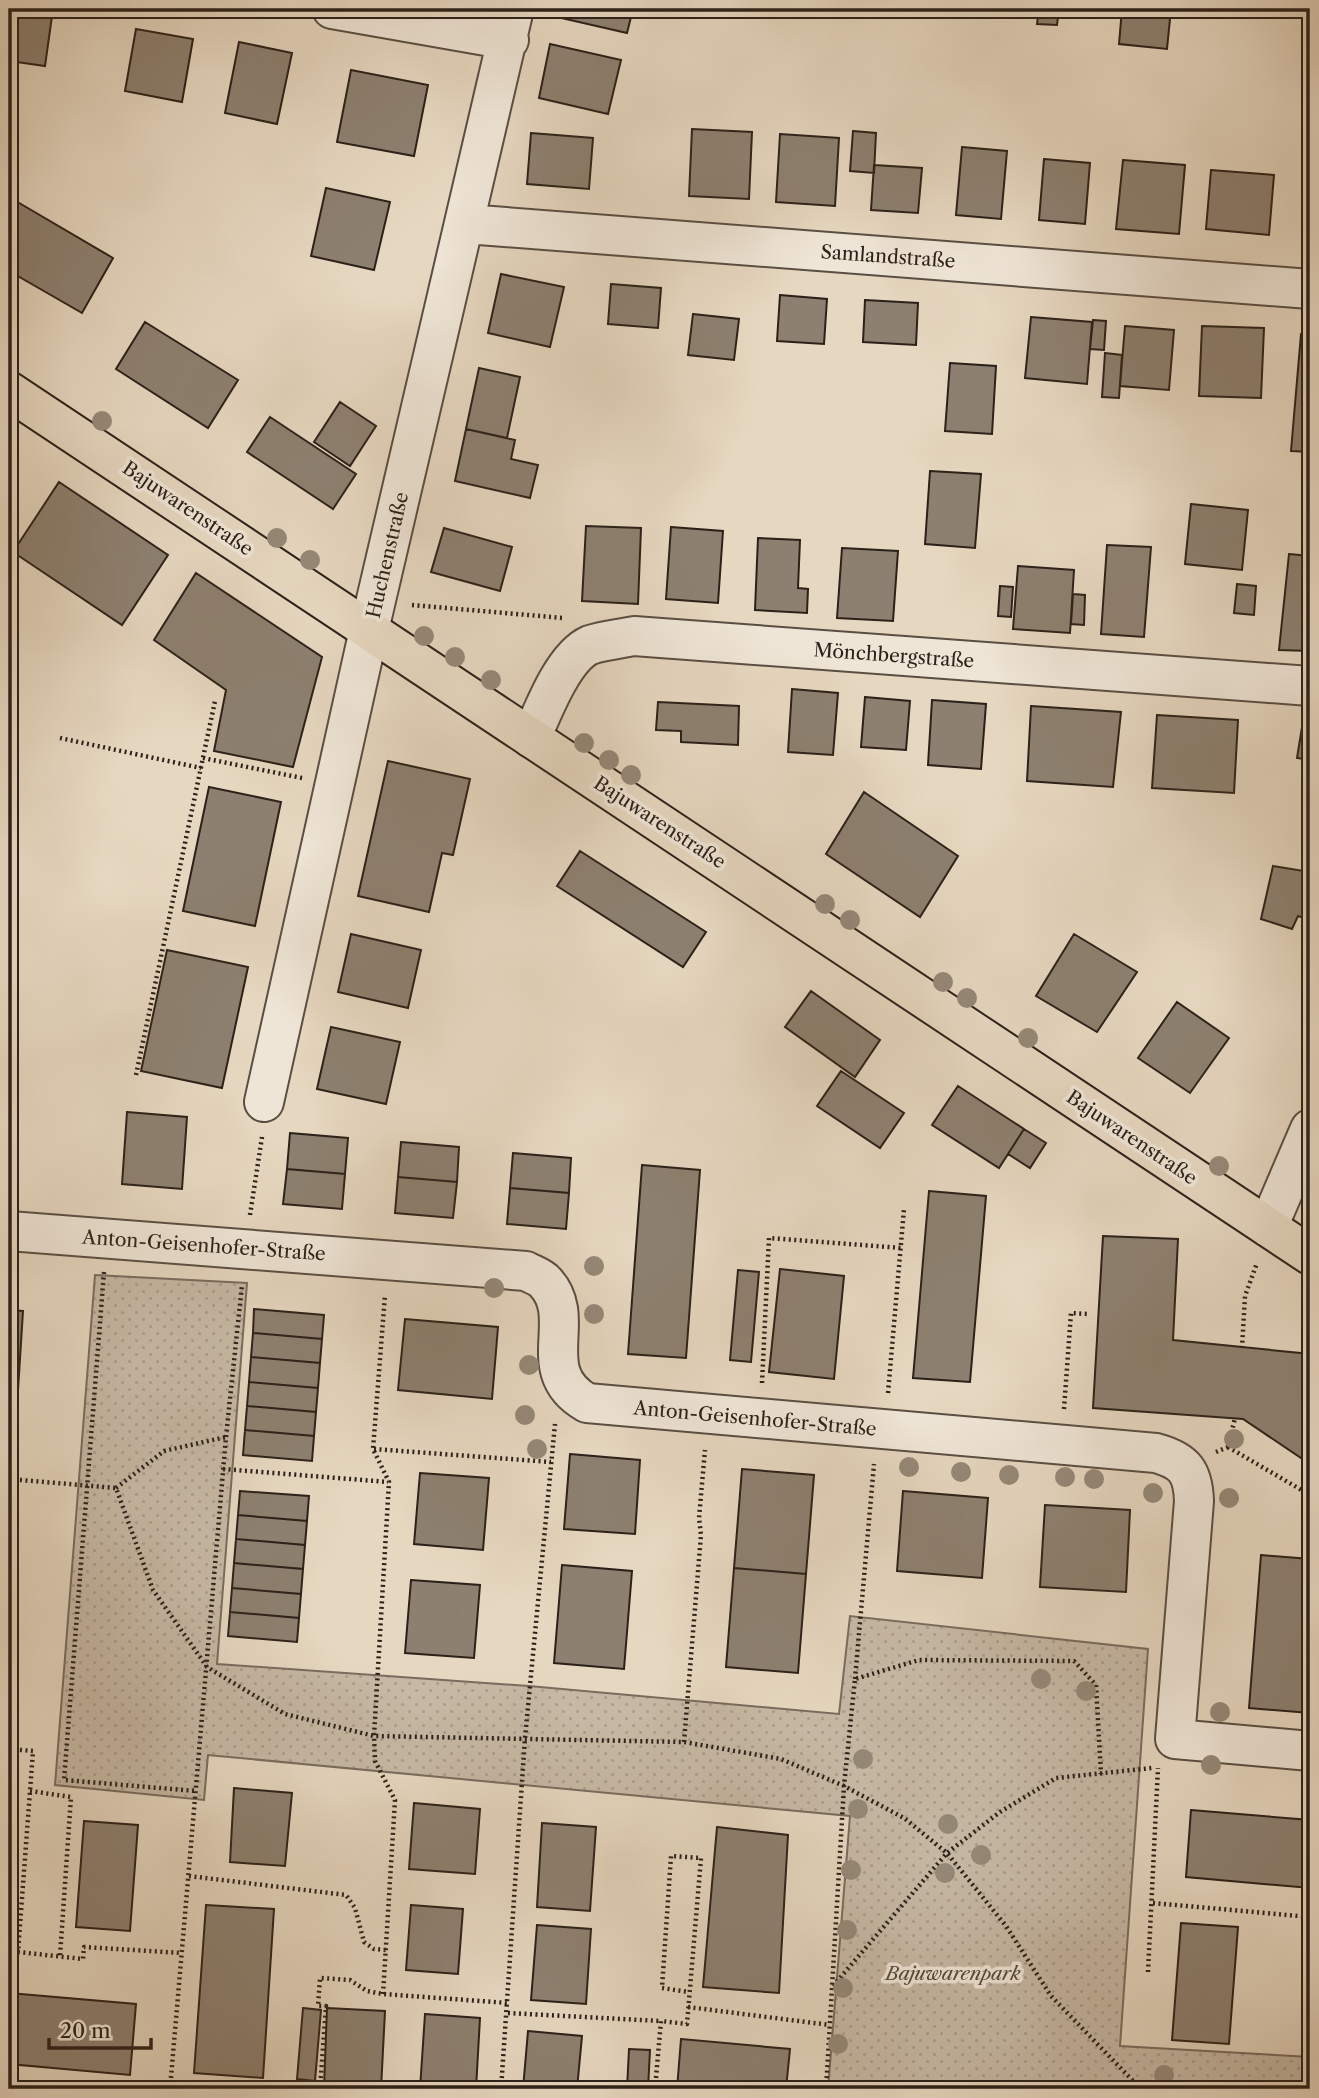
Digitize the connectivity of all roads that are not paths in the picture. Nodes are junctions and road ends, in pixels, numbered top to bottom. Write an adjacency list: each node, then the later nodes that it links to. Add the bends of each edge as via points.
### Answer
1 (332, 9): 2 (street)
2 (511, 24): 3 (street, Huchenstraße)
3 (466, 224): 4 (street, Samlandstraße); 6 (street, Huchenstraße)
4 (1310, 289)
5 (9, 391): 6 (main road, Bajuwarenstraße)
6 (369, 630): 8 (main road, Bajuwarenstraße); 9 (street, Huchenstraße)
7 (1310, 686): 8 (street, Mönchbergstraße, via 634,636 581,650 567,666)
8 (531, 738): 12 (main road, Bajuwarenstraße)
9 (264, 1102)
10 (1310, 1129): 12 (street)
11 (9, 1231): 14 (street, Anton-Geisenhofer-Straße, via 526,1271 545,1282 556,1306 559,1375 571,1394 587,1403 708,1413 882,1416 1062,1445 1156,1453 1186,1465 1193,1481 1175,1739)
12 (1264, 1242): 13 (main road, Bajuwarenstraße)
13 (1310, 1255)
14 (1310, 1751)

